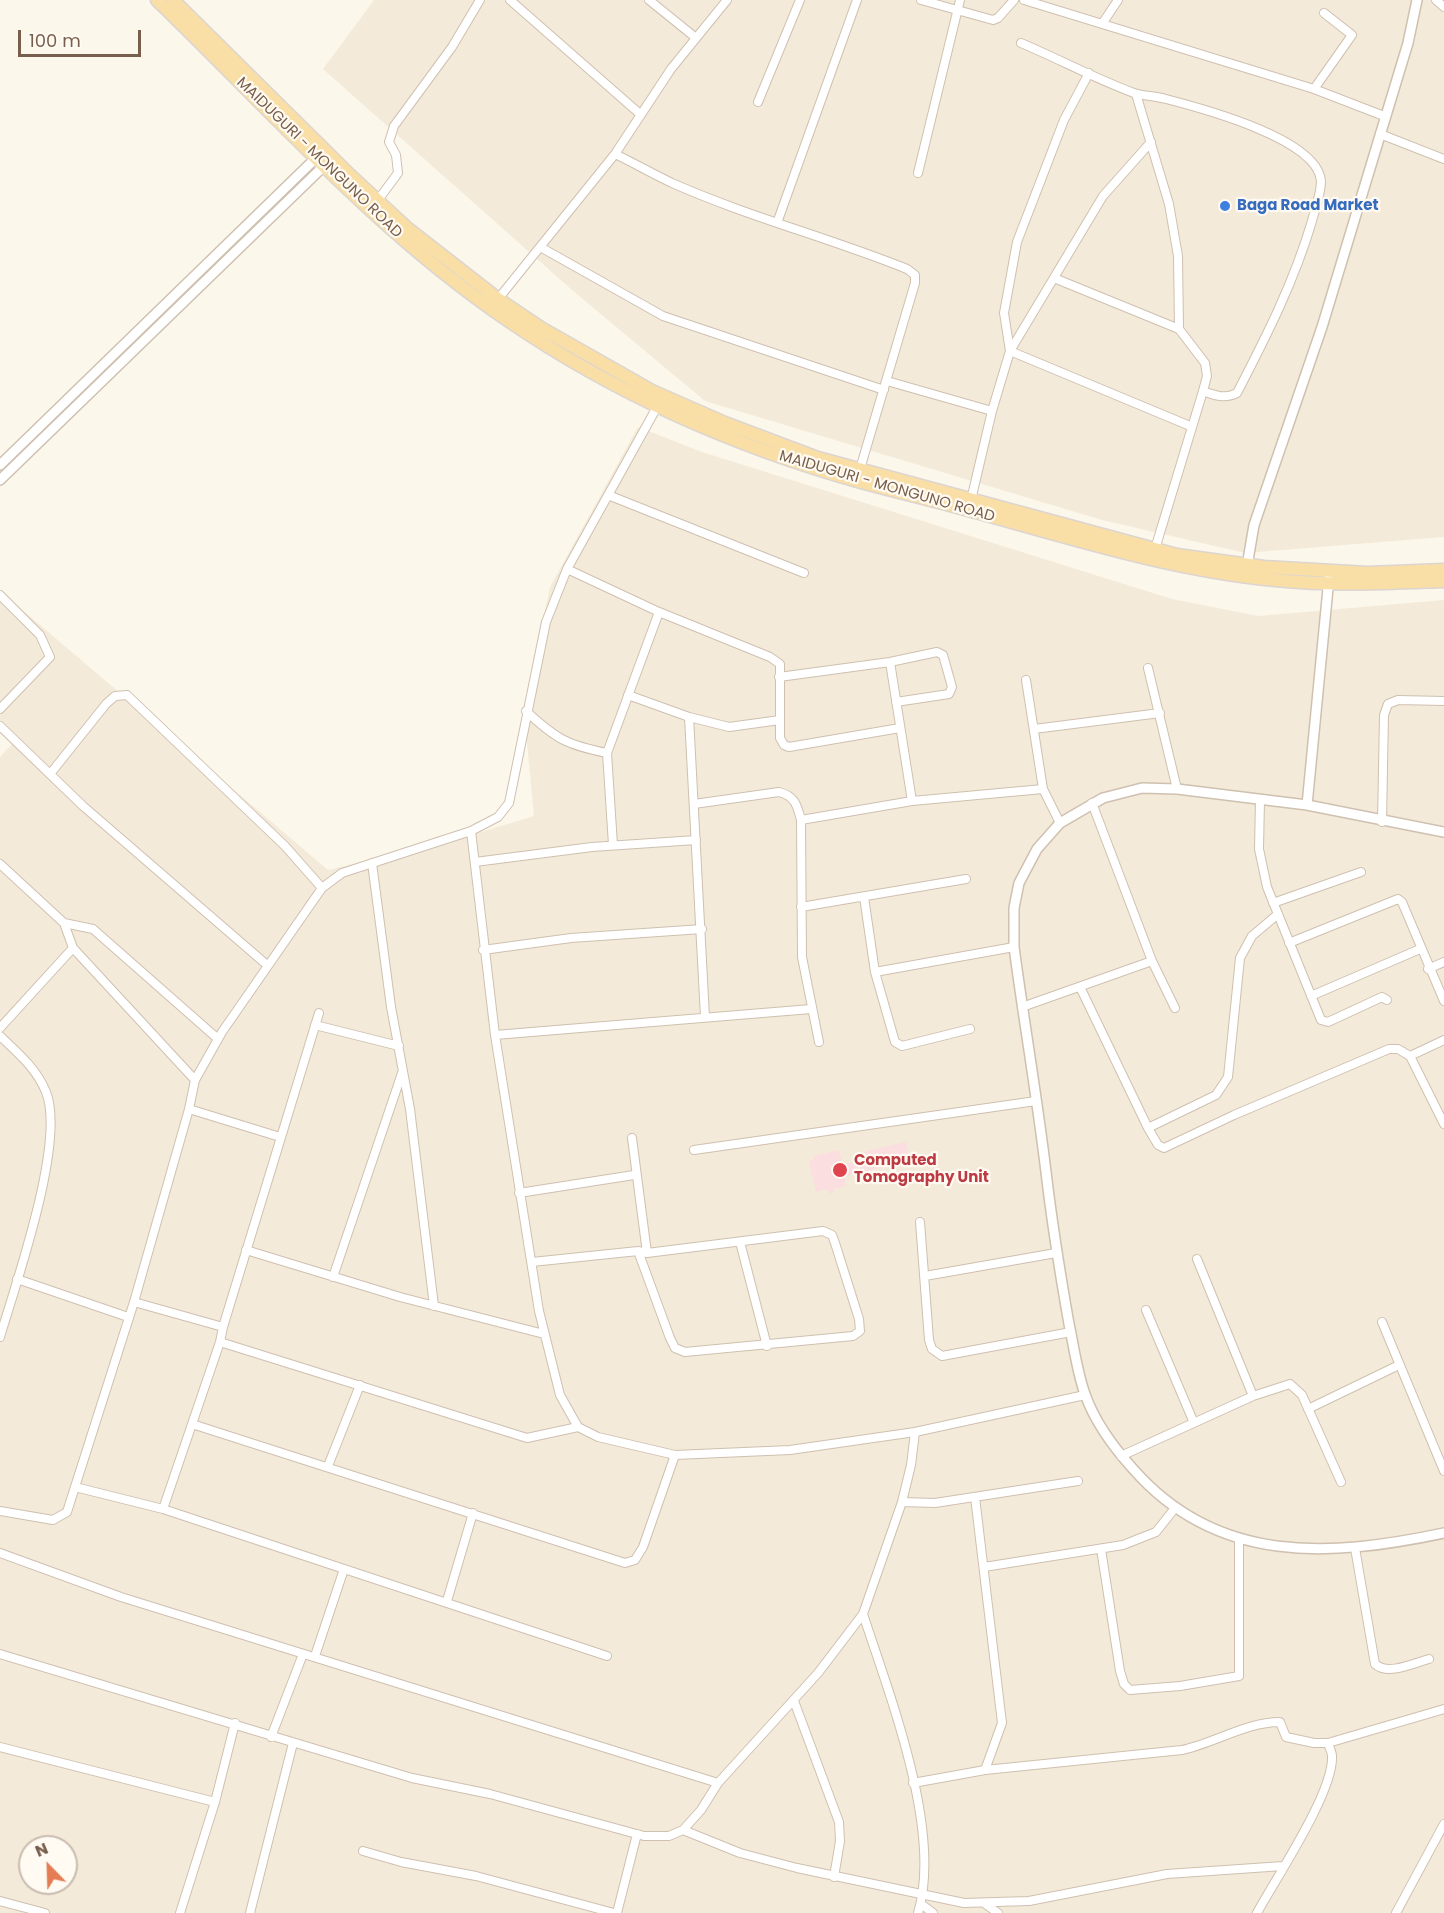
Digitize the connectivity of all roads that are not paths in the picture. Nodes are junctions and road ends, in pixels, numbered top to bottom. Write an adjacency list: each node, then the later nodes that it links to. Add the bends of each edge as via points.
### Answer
1 (157, 0): 32 (main road, MAIDUGURI - MONGUNO ROAD)
2 (173, 0): 32 (main road, MAIDUGURI - MONGUNO ROAD)
3 (480, 0): 35 (street, via 452,47 394,126 389,142 396,155 398,173)
4 (510, 0): 27 (street)
5 (650, 0): 21 (street)
6 (727, 0): 21 (street)
7 (800, 0): 26 (street)
8 (857, 0): 36 (street)
9 (921, 0): 18 (street)
10 (960, 0): 18 (street)
11 (1014, 0): 18 (street, via 993,20)
12 (1024, 0): 16 (street)
13 (1118, 0): 20 (street)
14 (1417, 0): 28 (street, via 1408,43)
15 (1436, 0): 17 (street)
16 (1035, 1): 20 (street)
17 (1444, 7)
18 (957, 12): 34 (street)
19 (1324, 13): 24 (street, via 1352,35)
20 (1101, 24): 24 (street)
21 (696, 38): 27 (street)
22 (1022, 43): 23 (street)
23 (1089, 73): 25 (street); 41 (street, via 1064,120 1017,242 1004,313)
24 (1314, 90): 28 (street)
25 (1136, 94): 30 (street); 43 (street, via 1164,98 1242,123 1288,143 1304,153 1318,170 1321,181 1303,252 1238,393 1220,397)
26 (758, 102)
27 (640, 114): 31 (street)
28 (1384, 116): 29 (street)
29 (1380, 134): 33 (street); 53 (street, via 1322,327 1254,525)
30 (1151, 142): 38 (street, via 1103,196); 40 (street, via 1169,204 1178,256)
31 (615, 154): 36 (street, via 673,183); 37 (street)
32 (324, 158): 35 (main road, MAIDUGURI - MONGUNO ROAD); 44 (main road, MAIDUGURI - MONGUNO ROAD, via 402,239 508,321 592,374); 47 (street); 49 (street)
33 (1444, 159)
34 (918, 173)
35 (378, 200): 39 (main road, MAIDUGURI - MONGUNO ROAD, via 407,228)
36 (777, 223): 42 (street, via 845,244 915,275)
37 (542, 248): 39 (street); 42 (street, via 663,316)
38 (1054, 278): 40 (street); 41 (street)
39 (498, 299): 48 (main road, MAIDUGURI - MONGUNO ROAD, via 652,391 765,438)
40 (1179, 329): 43 (street, via 1205,363)
41 (1010, 351): 45 (street); 46 (street)
42 (886, 386): 45 (street); 48 (street)
43 (1203, 391): 46 (street)
44 (657, 407): 50 (street); 59 (main road, MAIDUGURI - MONGUNO ROAD, via 768,452 860,482 1105,548 1175,565)
45 (992, 411): 51 (street)
46 (1191, 426): 52 (street)
47 (0, 465)
48 (860, 469): 51 (main road, MAIDUGURI - MONGUNO ROAD)
49 (0, 480)
50 (608, 495): 54 (street); 57 (street)
51 (971, 500): 52 (main road, MAIDUGURI - MONGUNO ROAD)
52 (1155, 549): 53 (main road, MAIDUGURI - MONGUNO ROAD)
53 (1247, 566): 56 (main road, MAIDUGURI - MONGUNO ROAD)
54 (567, 570): 61 (street); 70 (street, via 546,622)
55 (1444, 570): 56 (main road, MAIDUGURI - MONGUNO ROAD)
56 (1330, 571): 59 (street)
57 (804, 573)
58 (1444, 581): 59 (main road, MAIDUGURI - MONGUNO ROAD)
59 (1328, 584): 85 (street)
60 (0, 595): 69 (street, via 40,635 50,657)
61 (659, 612): 64 (street, via 770,657 780,664); 66 (street)
62 (890, 662): 64 (street); 68 (street); 68 (street, via 937,652 943,655 952,687 950,694)
63 (1148, 668): 71 (street)
64 (779, 678): 73 (street)
65 (1026, 680): 76 (street)
66 (628, 695): 72 (street); 77 (street)
67 (1444, 701): 87 (street, via 1398,700 1388,704 1384,715)
68 (896, 702): 75 (street)
69 (0, 709)
70 (526, 711): 77 (street, via 553,737); 89 (street, via 508,803 498,817)
71 (1160, 713): 76 (street); 80 (street)
72 (689, 717): 73 (street, via 729,727); 84 (street)
73 (780, 720): 75 (street, via 780,738 789,747)
74 (0, 726): 78 (street)
75 (900, 729): 82 (street)
76 (1034, 729): 79 (street)
77 (607, 753): 92 (street)
78 (50, 774): 98 (street, via 106,704 115,696 127,695 285,846); 112 (street)
79 (1042, 789): 82 (street); 88 (street)
80 (1177, 789): 81 (street); 83 (street, via 1142,788)
81 (1260, 800): 85 (street); 100 (street, via 1259,849)
82 (912, 801): 86 (street)
83 (1092, 803): 88 (street); 110 (street)
84 (694, 804): 86 (street, via 779,792 796,802); 91 (street)
85 (1307, 805): 87 (street)
86 (801, 820): 101 (street)
87 (1382, 822): 90 (street)
88 (1060, 823): 107 (street, via 1037,849 1019,883 1014,908)
89 (471, 831): 93 (street); 94 (street)
90 (1444, 832)
91 (696, 840): 92 (street); 104 (street)
92 (613, 845): 93 (street)
93 (475, 862): 109 (street)
94 (372, 863): 98 (street, via 342,873); 132 (street)
95 (0, 864): 103 (street)
96 (1361, 872): 100 (street)
97 (966, 879): 99 (street)
98 (322, 888): 112 (street)
99 (864, 897): 101 (street); 114 (street)
100 (1273, 903): 102 (street)
101 (801, 907): 121 (street, via 802,957)
102 (1278, 914): 105 (street); 139 (street, via 1251,936 1240,958 1224,1086 1216,1095)
103 (64, 923): 106 (street); 129 (street, via 93,929)
104 (702, 929): 109 (street, via 617,934); 123 (street)
105 (1289, 943): 108 (street, via 1398,900); 116 (street)
106 (73, 948): 125 (street); 135 (street)
107 (1014, 948): 114 (street); 119 (street)
108 (1420, 948): 113 (street); 116 (street)
109 (483, 950): 127 (street)
110 (1152, 961): 115 (street); 120 (street)
111 (1444, 962): 113 (street)
112 (267, 965): 129 (street)
113 (1428, 969): 118 (street)
114 (875, 972): 126 (street, via 895,1042 902,1046)
115 (1080, 987): 119 (street); 139 (street)
116 (1311, 996): 117 (street, via 1324,1022 1373,999 1382,996)
117 (1387, 1000)
118 (1444, 1001)
119 (1022, 1007): 136 (street)
120 (1175, 1008)
121 (811, 1009): 123 (street); 131 (street)
122 (319, 1013): 124 (street)
123 (705, 1017): 127 (street)
124 (315, 1025): 132 (street); 140 (street)
125 (0, 1028)
126 (970, 1029)
127 (495, 1035): 144 (street)
128 (0, 1036): 154 (street, via 37,1076 51,1109 48,1167)
129 (219, 1039): 135 (street)
130 (1444, 1040): 133 (street)
131 (819, 1042)
132 (399, 1046): 134 (street)
133 (1410, 1056): 138 (street); 139 (street, via 1389,1049 1164,1148)
134 (403, 1070): 153 (street); 156 (street)
135 (195, 1080): 137 (street)
136 (1036, 1101): 142 (street); 149 (street)
137 (189, 1109): 140 (street); 155 (street)
138 (1444, 1124)
139 (1148, 1128)
140 (280, 1137): 147 (street)
141 (632, 1138): 143 (street)
142 (694, 1150)
143 (634, 1175): 144 (street); 148 (street)
144 (519, 1193): 151 (street)
145 (920, 1222): 152 (street)
146 (740, 1242): 148 (street); 165 (street); 165 (street, via 823,1231 832,1235 859,1319 860,1331 853,1336)
147 (246, 1250): 153 (street); 160 (street)
148 (643, 1252): 151 (street); 165 (street, via 675,1348 685,1352)
149 (1056, 1253): 152 (street); 161 (street)
150 (1197, 1259): 169 (street)
151 (531, 1262): 162 (street)
152 (925, 1276): 161 (street, via 929,1340 932,1349 942,1356)
153 (333, 1277): 156 (street)
154 (17, 1279): 158 (street); 163 (street)
155 (134, 1302): 158 (street); 160 (street)
156 (434, 1306): 162 (street)
157 (1146, 1310): 171 (street)
158 (128, 1317): 181 (street)
159 (1382, 1322): 166 (street)
160 (223, 1327): 164 (street)
161 (1071, 1332): 168 (street)
162 (544, 1334): 173 (street, via 560,1395)
163 (0, 1337)
164 (220, 1342): 167 (street); 172 (street)
165 (767, 1346)
166 (1399, 1365): 170 (street); 178 (street)
167 (360, 1385): 173 (street, via 527,1437); 177 (street)
168 (1085, 1395): 174 (street); 176 (street)
169 (1253, 1396): 170 (street, via 1290,1384 1302,1395); 171 (street)
170 (1308, 1409): 180 (street)
171 (1194, 1423): 176 (street)
172 (192, 1424): 177 (street); 185 (street)
173 (578, 1427): 175 (street, via 598,1437)
174 (915, 1432): 175 (street, via 790,1450); 183 (street)
175 (675, 1455): 187 (street, via 643,1547 635,1560 625,1563)
176 (1121, 1456): 184 (street)
177 (328, 1466): 187 (street)
178 (1444, 1471)
179 (1078, 1481): 182 (street)
180 (1341, 1482)
181 (75, 1487): 185 (street); 186 (street, via 67,1512 53,1520)
182 (975, 1497): 183 (street, via 935,1503); 193 (street)
183 (902, 1502): 196 (street)
184 (1175, 1508): 189 (street, via 1197,1523); 190 (street, via 1156,1532 1123,1545)
185 (163, 1509): 194 (street)
186 (0, 1511)
187 (473, 1513): 195 (street)
188 (1444, 1533): 191 (street)
189 (1239, 1539): 190 (street, via 1239,1676 1130,1690 1119,1671); 191 (street, via 1303,1549)
190 (1101, 1548): 193 (street)
191 (1355, 1548): 201 (street, via 1375,1664 1390,1670)
192 (0, 1553): 198 (street, via 121,1597)
193 (984, 1567): 209 (street, via 1002,1723)
194 (344, 1569): 195 (street); 199 (street)
195 (447, 1601): 200 (street)
196 (863, 1614): 202 (street); 211 (street)
197 (0, 1654): 204 (street)
198 (303, 1654): 199 (street); 205 (street)
199 (315, 1656): 210 (street)
200 (607, 1656)
201 (1429, 1659)
202 (794, 1701): 210 (street); 218 (street, via 839,1822)
203 (1444, 1709): 207 (street)
204 (235, 1723): 205 (street); 212 (street)
205 (271, 1737): 206 (street)
206 (293, 1743): 215 (street, via 412,1778); 224 (street)
207 (1328, 1743): 209 (street, via 1286,1737 1280,1722 1264,1722 1182,1750); 217 (street, via 1332,1756 1328,1783)
208 (0, 1747): 212 (street)
209 (985, 1770): 211 (street)
210 (718, 1783): 214 (street)
211 (913, 1783): 219 (street, via 924,1837)
212 (214, 1802): 223 (street)
213 (1444, 1824): 230 (street)
214 (683, 1830): 215 (street, via 669,1836); 218 (street, via 740,1853)
215 (637, 1833): 225 (street)
216 (363, 1851): 225 (street)
217 (1283, 1866): 221 (street, via 1167,1874 1029,1901); 229 (street)
218 (834, 1877): 219 (street)
219 (922, 1899): 221 (street); 226 (street); 227 (street)
220 (0, 1901): 222 (street)
221 (984, 1903): 228 (street)
222 (45, 1913)
223 (180, 1913)
224 (250, 1913)
225 (615, 1913)
226 (918, 1913)
227 (933, 1913)
228 (998, 1913)
229 (1257, 1913)
230 (1396, 1913)

